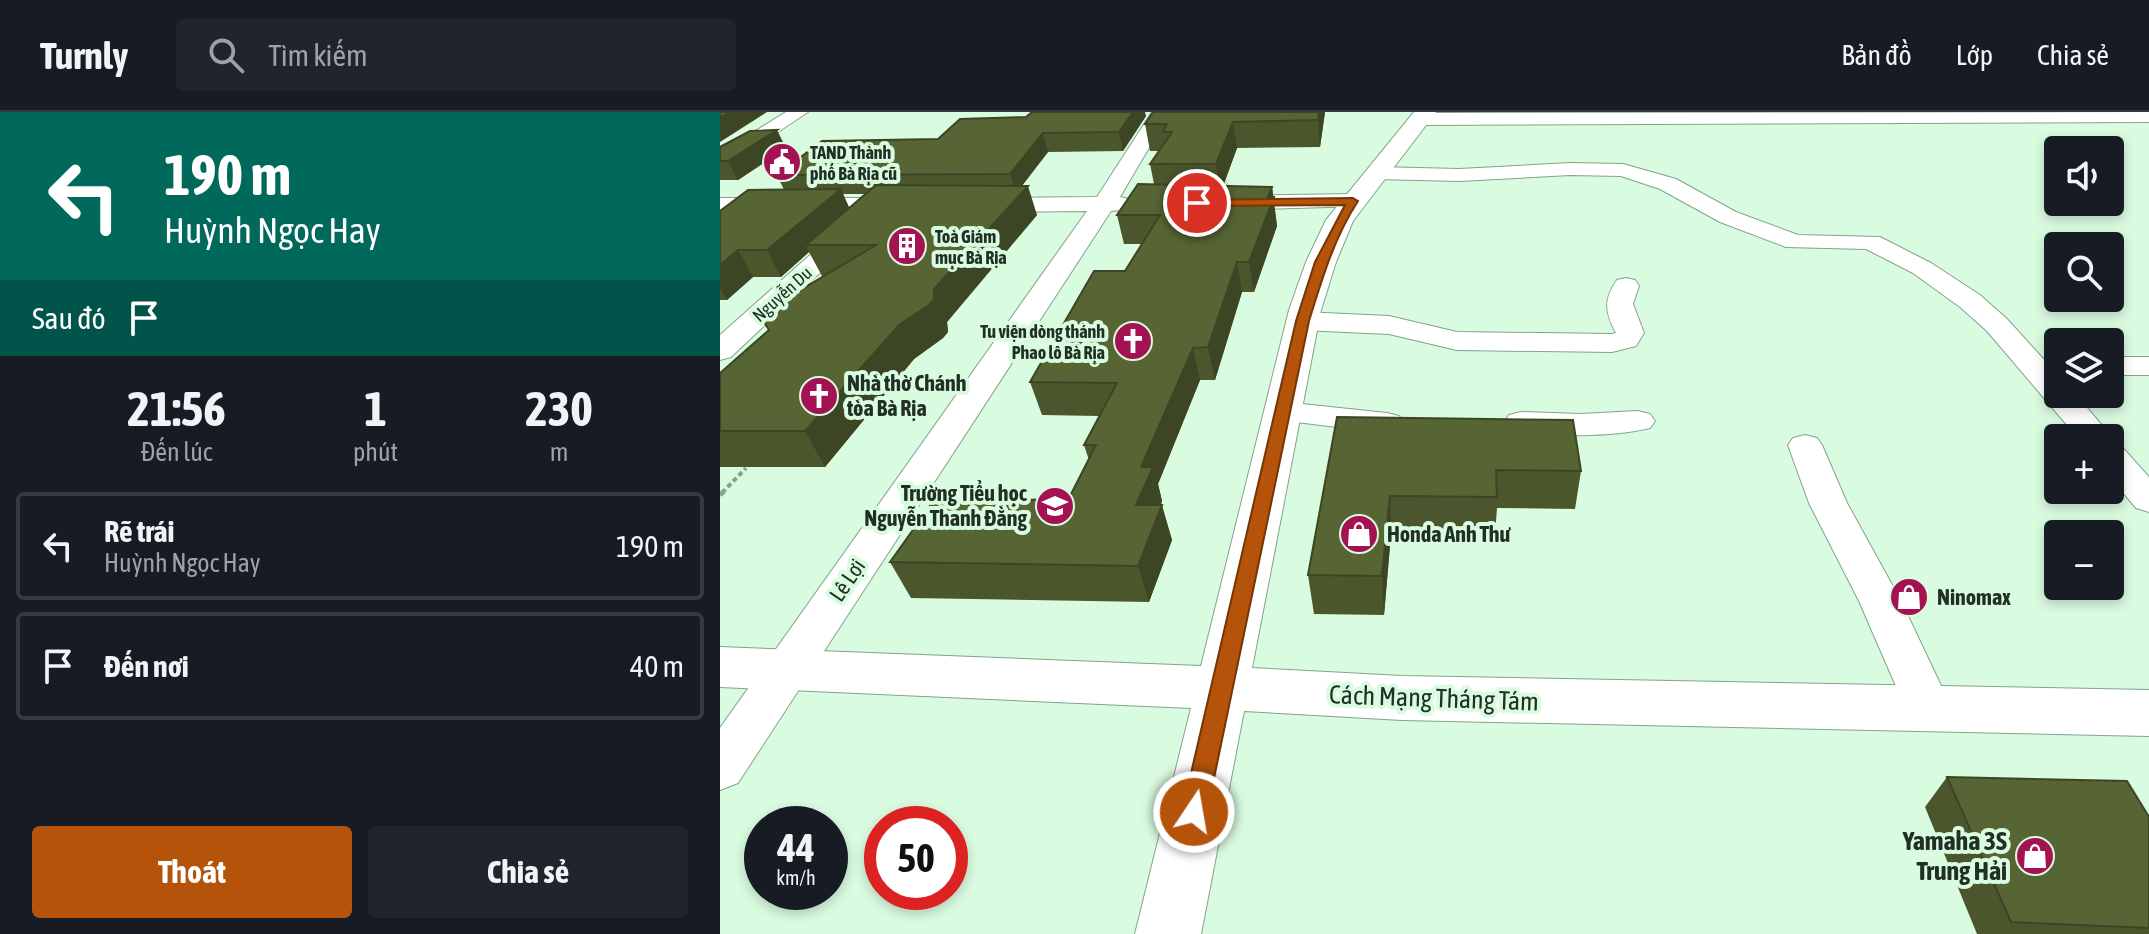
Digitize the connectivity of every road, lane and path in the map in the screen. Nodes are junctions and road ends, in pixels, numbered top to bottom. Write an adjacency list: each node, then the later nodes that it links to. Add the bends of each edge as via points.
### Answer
1 (799, 112): 5 (street)
2 (1161, 112): 9 (street, Lê Lợi)
3 (1423, 116): 4 (street); 6 (main road)
4 (2149, 116)
5 (720, 162)
6 (1376, 173): 7 (main road); 18 (street, via 1623,170 1668,184 1728,217 1795,242 1871,242 1970,301)
7 (1353, 201): 8 (street); 16 (main road, via 1321,262)
8 (1197, 203)
9 (1104, 204): 10 (street); 14 (street); 31 (street, Lê Lợi)
10 (1151, 204)
11 (720, 205): 12 (street)
12 (880, 205): 13 (street); 17 (street, Nguyễn Du)
13 (925, 205)
14 (954, 205)
15 (1626, 286): 16 (street, via 1618,304 1630,333 1626,340 1612,343 1457,341 1389,325)
16 (1302, 321): 21 (main road)
17 (720, 351)
18 (2044, 364)
19 (2124, 366): 20 (street)
20 (2149, 366)
21 (1283, 412): 23 (street); 32 (main road)
22 (1638, 421): 24 (street)
23 (1414, 423)
24 (1486, 423)
25 (1805, 445): 33 (street)
26 (746, 468): 28 (path)
27 (2124, 471): 29 (street)
28 (720, 495)
29 (2149, 500)
30 (720, 667): 31 (main road, Cách Mạng Tháng Tám)
31 (786, 669): 32 (main road, Cách Mạng Tháng Tám); 35 (street, Lê Lợi)
32 (1221, 690): 33 (main road, Cách Mạng Tháng Tám); 36 (main road)
33 (1929, 709): 34 (main road, Cách Mạng Tháng Tám)
34 (2149, 713)
35 (720, 768)
36 (1168, 934)

